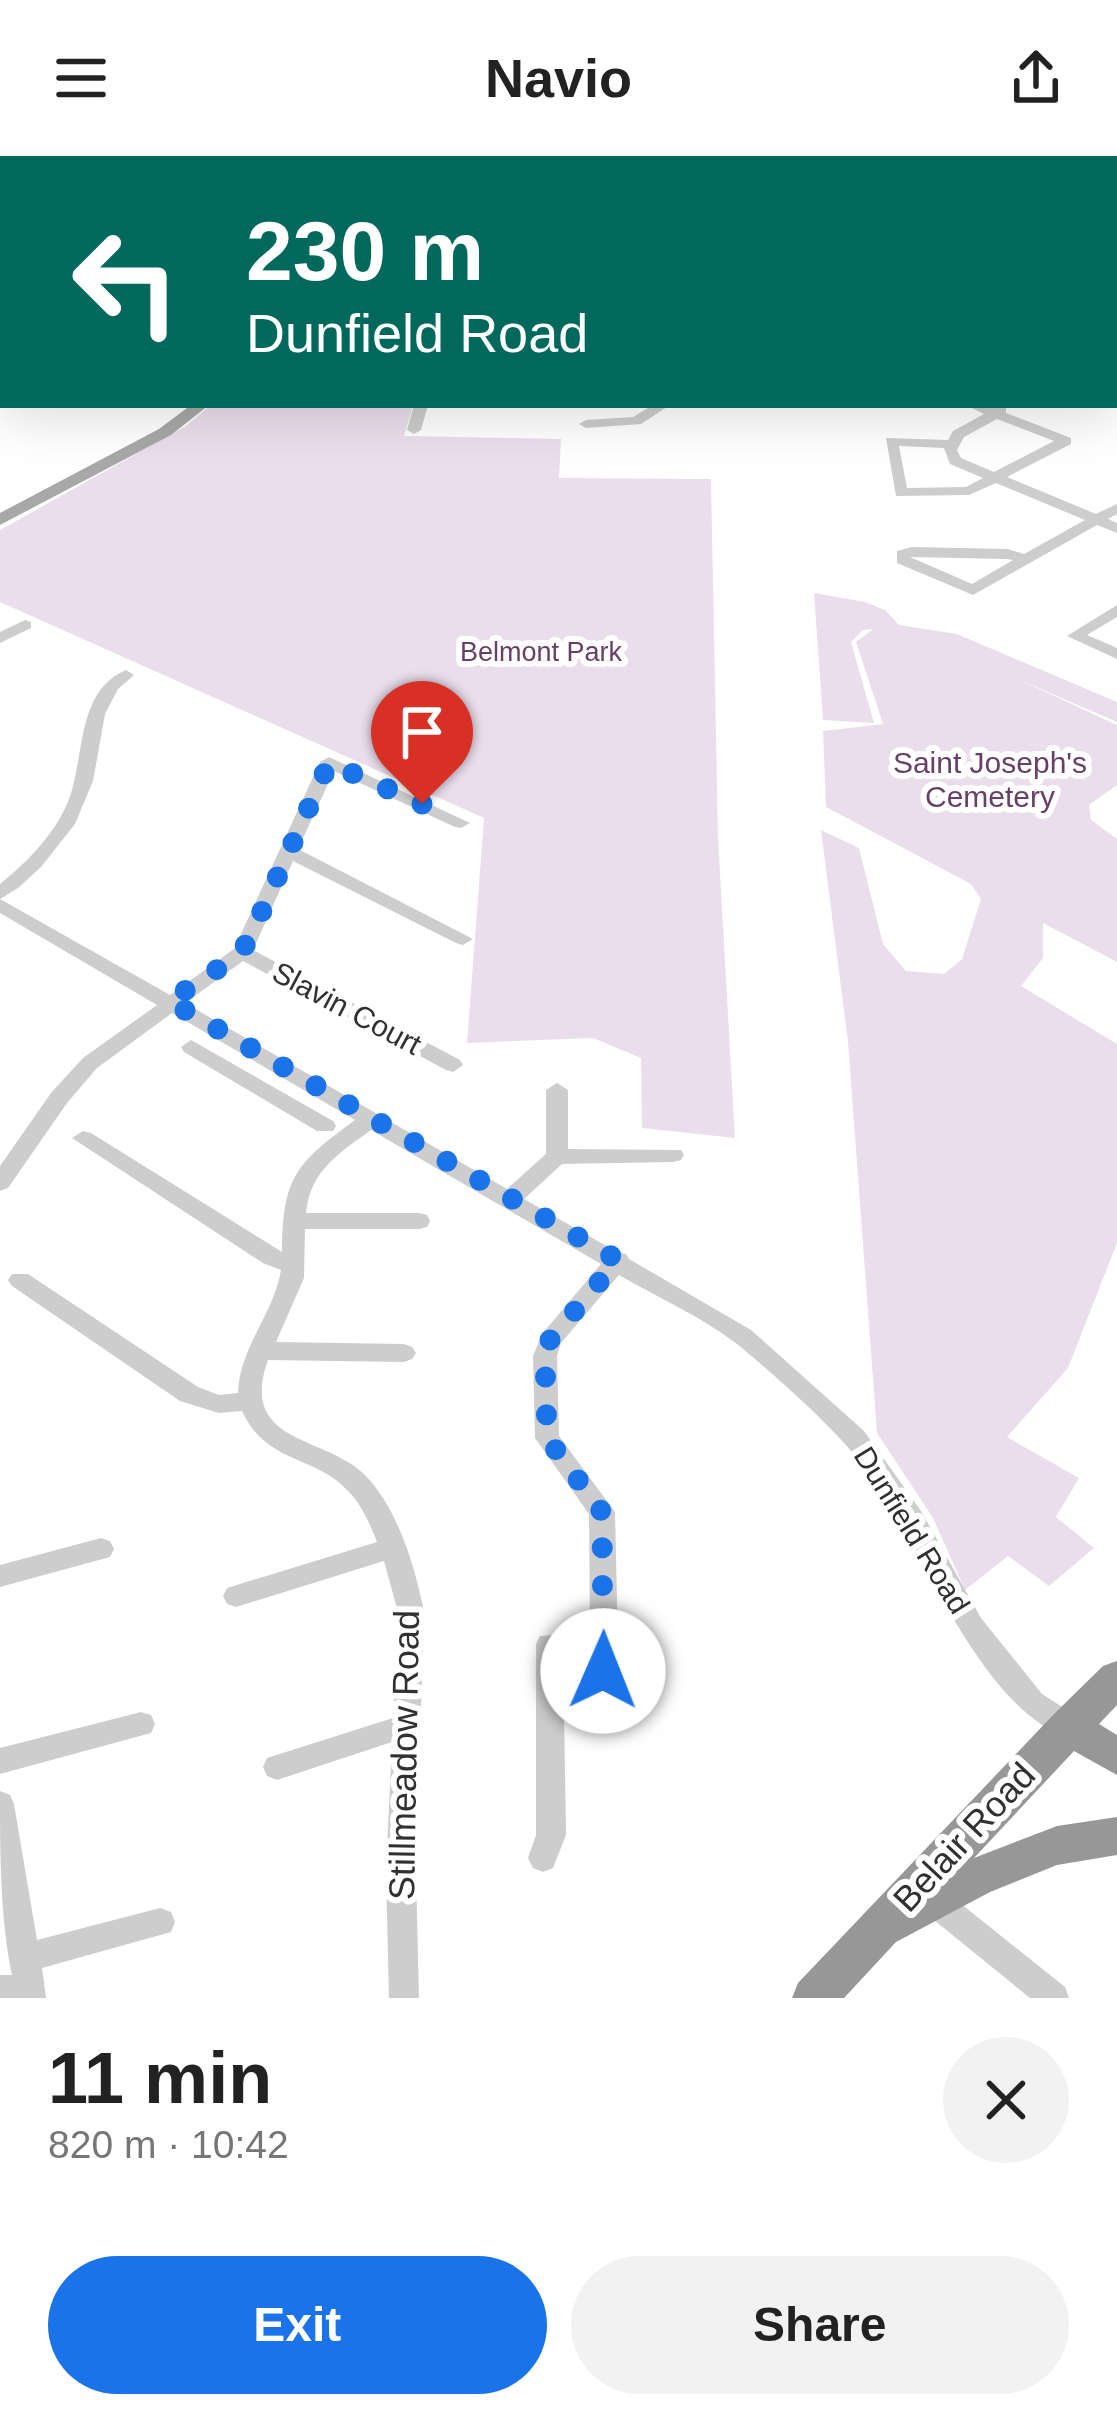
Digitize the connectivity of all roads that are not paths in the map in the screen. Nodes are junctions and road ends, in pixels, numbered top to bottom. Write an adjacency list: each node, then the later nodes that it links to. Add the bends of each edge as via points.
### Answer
1 (197, 408): 13 (main road)
2 (420, 408): 8 (street)
3 (658, 408): 7 (street, via 636,422)
4 (981, 408): 6 (street)
5 (1007, 408): 6 (street)
6 (996, 414): 9 (street); 10 (street, via 1066,441)
7 (586, 424)
8 (414, 430)
9 (950, 444): 10 (street, via 955,460); 10 (street, via 891,441 902,494 959,493)
10 (993, 480): 12 (street)
11 (1117, 508): 12 (street)
12 (1094, 519): 14 (street); 15 (street)
13 (0, 520)
14 (1117, 528)
15 (1025, 559): 15 (street, via 973,590 901,557 984,553)
16 (1117, 610): 19 (street, via 1075,636)
17 (0, 611): 18 (street, via 25,625)
18 (0, 638)
19 (1117, 654)
20 (126, 675): 23 (street, via 98,710 75,805)
21 (461, 823): 22 (street, via 329,763)
22 (290, 852): 25 (street); 26 (street)
23 (0, 893)
24 (0, 905): 27 (street, Dunfield Road)
25 (463, 939)
26 (242, 952): 27 (street); 30 (street, Slavin Court)
27 (169, 1001): 29 (street, Dunfield Road); 38 (street, via 90,1064)
28 (191, 1047): 31 (street)
29 (267, 1060): 31 (street); 33 (street, Dunfield Road)
30 (453, 1065)
31 (241, 1077): 34 (street)
32 (557, 1090): 37 (street)
33 (371, 1119): 39 (street, Dunfield Road); 40 (street, via 303,1178)
34 (325, 1126)
35 (83, 1138): 43 (street)
36 (673, 1155): 37 (street)
37 (557, 1157): 39 (street)
38 (0, 1183)
39 (509, 1199): 42 (street, Dunfield Road)
40 (297, 1221): 41 (street); 43 (street)
41 (419, 1221)
42 (618, 1260): 52 (street, via 545,1356 547,1438 602,1512); 57 (street, Dunfield Road, via 743,1336 855,1438 912,1518 971,1626 1032,1703)
43 (293, 1266): 45 (street)
44 (20, 1280): 47 (street, via 189,1394 219,1404)
45 (260, 1352): 46 (street); 47 (street)
46 (404, 1353)
47 (251, 1402): 48 (street, Stillmeadow Road, via 268,1432 364,1489)
48 (391, 1548): 51 (street); 56 (street, Stillmeadow Road, via 411,1612)
49 (101, 1549): 50 (street)
50 (0, 1576)
51 (236, 1596)
52 (604, 1643): 54 (street, via 596,1687 579,1699); 54 (street, via 550,1644)
53 (1117, 1678): 57 (highway, Belair Road)
54 (549, 1700): 63 (street, via 551,1835)
55 (141, 1724): 59 (street)
56 (405, 1726): 60 (street); 67 (street, Stillmeadow Road)
57 (1069, 1726): 58 (highway); 64 (highway, Belair Road)
58 (1117, 1757)
59 (0, 1762)
60 (277, 1767)
61 (0, 1804): 66 (street)
62 (1117, 1836): 64 (highway, via 1036,1850)
63 (544, 1858)
64 (925, 1894): 68 (highway, Belair Road); 69 (street)
65 (160, 1922): 66 (street)
66 (20, 1984)
67 (404, 1998)
68 (814, 1998)
69 (1054, 1998)

